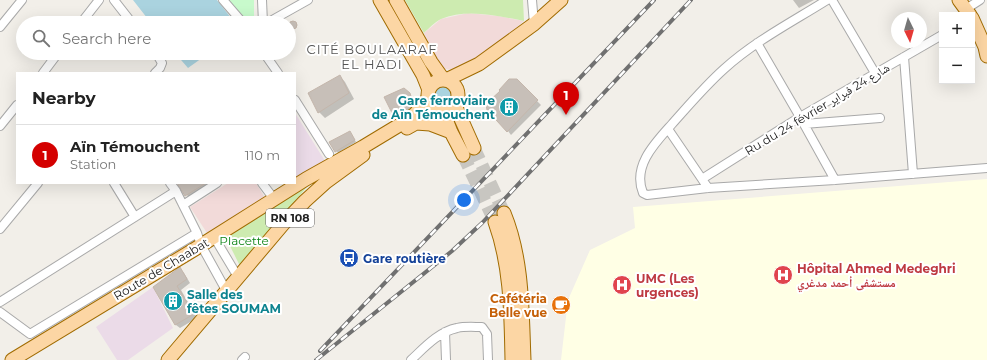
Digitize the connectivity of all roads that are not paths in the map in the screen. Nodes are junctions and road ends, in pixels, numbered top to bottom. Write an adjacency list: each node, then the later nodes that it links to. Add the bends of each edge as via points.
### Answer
1 (22, 0): 21 (street)
2 (99, 0): 15 (street)
3 (114, 0): 16 (street)
4 (223, 0): 17 (street)
5 (262, 0): 18 (street)
6 (308, 0): 19 (street)
7 (380, 0): 35 (main road, via 422,75)
8 (396, 0): 34 (main road, via 431,62)
9 (532, 0): 20 (street)
10 (561, 0): 20 (main road)
11 (827, 0): 23 (street)
12 (832, 0): 33 (street)
13 (980, 0): 14 (street)
14 (967, 11): 24 (main road, via 986,47)
15 (86, 16)
16 (127, 16)
17 (237, 16)
18 (263, 16)
19 (279, 16)
20 (534, 24): 29 (main road)
21 (0, 27)
22 (939, 37): 25 (street, Ru du 24 février شارع 24 فبراير)
23 (757, 43): 40 (street); 45 (street, via 703,88)
24 (987, 56)
25 (904, 57): 33 (street, Ru du 24 février شارع 24 فبراير); 51 (street)
26 (52, 60): 30 (street)
27 (161, 60): 31 (street, via 161,66)
28 (269, 60): 32 (street)
29 (480, 64): 34 (main road); 36 (main road, via 467,77)
30 (43, 72)
31 (156, 72)
32 (277, 72)
33 (875, 73): 40 (street, Ru du 24 février شارع 24 فبراير)
34 (446, 80): 35 (main road, via 434,83); 36 (main road, via 453,84)
35 (429, 94): 39 (main road, via 433,106); 61 (main road, Route de Chaabat / RN 108, via 415,114 406,121)
36 (456, 97): 39 (main road, via 449,108); 47 (main road)
37 (296, 102): 48 (street)
38 (16, 106): 44 (street)
39 (441, 109): 42 (main road, RN 108); 46 (main road)
40 (800, 116): 43 (street); 52 (street, Ru du 24 février شارع 24 فبراير)
41 (880, 118): 43 (street)
42 (416, 123): 46 (main road, via 437,126); 67 (main road, RN 108, via 326,182 284,223)
43 (804, 124): 53 (street)
44 (0, 126)
45 (668, 129): 52 (street); 59 (street, via 640,170 643,192 647,195)
46 (451, 132): 49 (main road)
47 (474, 148)
48 (329, 154)
49 (463, 155)
50 (987, 168): 51 (street)
51 (913, 174): 53 (street)
52 (702, 179): 59 (street)
53 (835, 180): 59 (street)
54 (37, 184): 64 (street)
55 (115, 184): 63 (street)
56 (171, 184): 60 (street)
57 (215, 184): 62 (street)
58 (263, 184): 61 (street)
59 (708, 188)
60 (176, 191): 62 (street); 63 (street)
61 (274, 199): 65 (main road, Route de Chaabat / RN 108)
62 (183, 205): 66 (street)
63 (135, 217): 69 (street)
64 (0, 229)
65 (214, 237): 66 (main road, Route de Chaabat / RN 108); 67 (street)
66 (199, 239): 68 (street); 70 (street, via 30,334); 72 (main road, Route de Chaabat / RN 108)
67 (238, 277): 68 (main road, RN 108)
68 (227, 292): 73 (main road, RN 108)
69 (0, 302)
70 (0, 312)
71 (446, 332): 74 (street); 75 (street); 76 (street, via 457,328 482,327 486,334)
72 (12, 360)
73 (168, 360)
74 (411, 360)
75 (446, 360)
76 (488, 360)
77 (512, 360): 78 (main road, via 508,277 499,217 511,233 521,284)
78 (524, 360)

